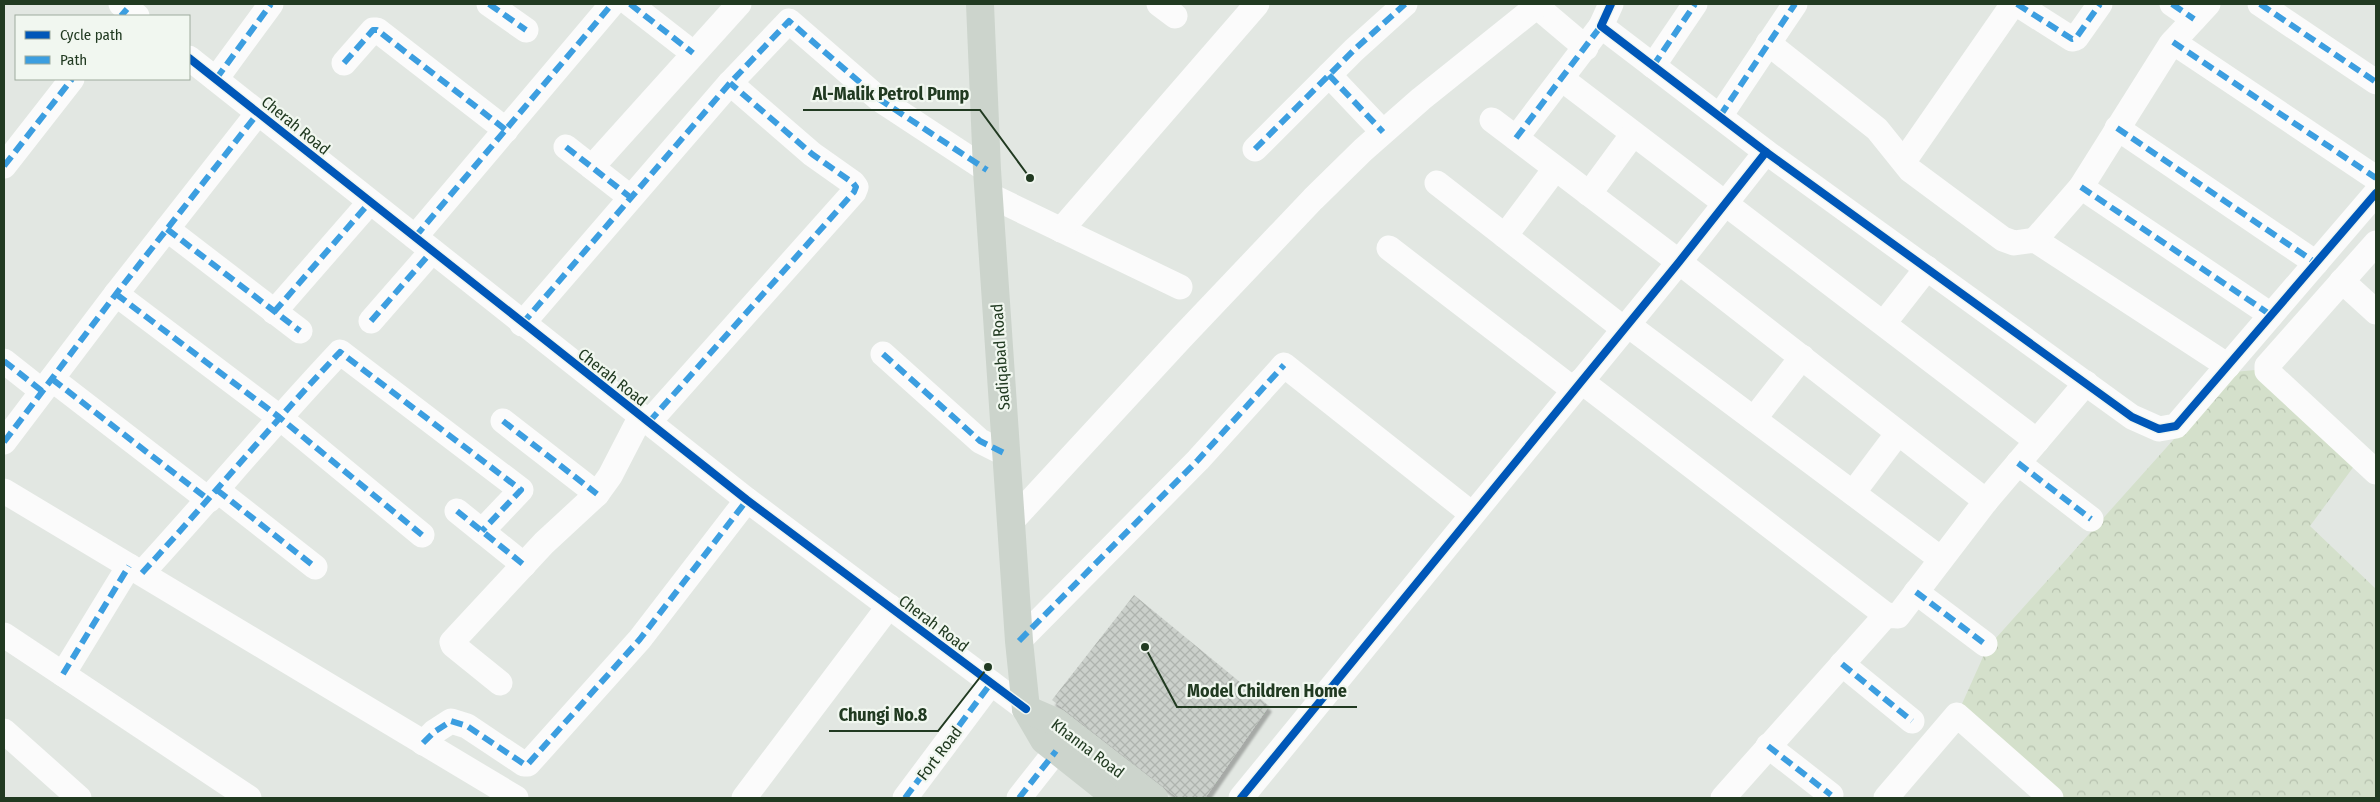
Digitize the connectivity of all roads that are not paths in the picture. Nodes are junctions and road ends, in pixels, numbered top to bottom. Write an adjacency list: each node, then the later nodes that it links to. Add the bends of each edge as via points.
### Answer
1 (271, 4): 31 (street)
2 (489, 4): 20 (street)
3 (612, 4): 38 (street)
4 (630, 4): 24 (street)
5 (739, 4): 24 (street)
6 (980, 4): 50 (main road, Sadiqabad Road)
7 (1257, 4): 59 (street)
8 (1405, 4): 28 (street)
9 (1611, 4): 19 (street)
10 (1695, 4): 27 (street)
11 (1795, 4): 22 (street)
12 (2013, 4): 45 (street)
13 (2017, 4): 14 (street, via 2072,39)
14 (2100, 4)
15 (2172, 4): 18 (street)
16 (2260, 4): 32 (street)
17 (1535, 5): 23 (street); 39 (street)
18 (2201, 12): 21 (street)
19 (1601, 26): 23 (street); 27 (street)
20 (526, 30)
21 (2173, 42): 37 (street); 49 (street)
22 (1768, 43): 35 (street); 45 (street, via 1877,129)
23 (1586, 48): 29 (street)
24 (692, 53): 47 (street)
25 (190, 59): 31 (street, Cherah Road)
26 (344, 63): 38 (street, via 366,35 377,30)
27 (1653, 66): 35 (street)
28 (1330, 75): 39 (street); 43 (street)
29 (1562, 79): 40 (street); 41 (street)
30 (71, 80): 46 (street)
31 (216, 80): 34 (street, Cherah Road)
32 (2376, 82)
33 (730, 83): 50 (street, via 789,22 879,99); 55 (street); 87 (street, via 812,154 856,187)
34 (258, 113): 56 (street, Cherah Road); 58 (street)
35 (1720, 116): 44 (street)
36 (1492, 120): 41 (street)
37 (2118, 128): 52 (street); 66 (street)
38 (506, 130): 63 (street)
39 (1383, 132): 105 (street, via 1313,199)
40 (1633, 134): 54 (street); 57 (street)
41 (1516, 138): 48 (street)
42 (566, 147): 47 (street)
43 (1256, 149)
44 (1766, 152): 57 (street); 67 (street)
45 (1904, 161): 61 (street, via 1910,170 2003,239 2014,244)
46 (4, 166)
47 (592, 167): 55 (street)
48 (1555, 170): 54 (street); 60 (street)
49 (2376, 178)
50 (988, 183): 59 (street); 93 (main road, Sadiqabad Road)
51 (1437, 183): 60 (street)
52 (2081, 187): 61 (street); 73 (street)
53 (2376, 193): 66 (street)
54 (1589, 194): 65 (street)
55 (630, 196): 76 (street)
56 (370, 202): 63 (street, Cherah Road); 71 (street)
57 (1725, 205): 65 (street); 75 (street)
58 (167, 229): 70 (street); 71 (street)
59 (1061, 230): 69 (street)
60 (1506, 236): 77 (street)
61 (2035, 240): 82 (street)
62 (2376, 243): 68 (street)
63 (423, 244): 74 (street); 76 (street, Cherah Road)
64 (1390, 248): 85 (street)
65 (1679, 262): 77 (street); 80 (street)
66 (2316, 263): 73 (street)
67 (1927, 268): 75 (street); 83 (street)
68 (2342, 282): 72 (street); 95 (street, via 2266,371)
69 (1180, 288)
70 (116, 294): 84 (street); 86 (street)
71 (274, 312): 78 (street)
72 (2376, 312)
73 (2272, 314): 82 (street)
74 (371, 321)
75 (1884, 323): 91 (street)
76 (522, 324): 87 (street, Cherah Road)
77 (1626, 327): 85 (street); 88 (street)
78 (300, 331)
79 (884, 354): 93 (street, via 980,441)
80 (1802, 357): 88 (street); 90 (street)
81 (4, 361): 84 (street)
82 (2228, 366): 83 (street, via 2176,426 2167,429 2159,429 2132,417)
83 (2086, 383): 91 (street)
84 (47, 385): 92 (street); 99 (street)
85 (1577, 386): 103 (street); 114 (street)
86 (279, 417): 99 (street); 106 (street, via 340,352 521,490); 107 (street)
87 (645, 419): 98 (street); 100 (street, Cherah Road)
88 (1754, 420): 97 (street)
89 (504, 421): 98 (street)
90 (1898, 433): 97 (street); 101 (street)
91 (2037, 441): 94 (street)
92 (4, 442)
93 (1006, 454): 105 (main road, Sadiqabad Road)
94 (2018, 463): 101 (street); 104 (street)
95 (2376, 472)
96 (4, 491): 111 (street)
97 (1853, 493): 108 (street)
98 (597, 494): 109 (street)
99 (213, 495): 110 (street); 111 (street)
100 (747, 500): 113 (street, Cherah Road); 125 (street, via 640,639 528,764 467,726 451,721)
101 (1986, 501): 108 (street)
102 (457, 511): 106 (street)
103 (1472, 514): 116 (street, via 1284,365 1198,460); 137 (street)
104 (2091, 519)
105 (1011, 522): 116 (main road, Sadiqabad Road)
106 (482, 530): 109 (street)
107 (422, 535)
108 (1941, 559): 112 (street)
109 (524, 565): 120 (street, via 452,642)
110 (315, 567)
111 (136, 570): 119 (street); 125 (street)
112 (1916, 592): 114 (street, via 1898,616); 117 (street)
113 (889, 606): 121 (street, Cherah Road); 132 (street)
114 (1886, 615): 118 (street)
115 (4, 636): 119 (street)
116 (1019, 641): 122 (main road, Sadiqabad Road)
117 (1985, 644)
118 (1842, 664): 123 (street); 126 (street)
119 (63, 674): 130 (street)
120 (500, 683)
121 (991, 683): 122 (street, Cherah Road); 133 (street, Fort Road)
122 (1026, 709): 127 (main road, Khanna Road, via 1044,740); 136 (main road, Khanna Road, via 1056,722)
123 (1912, 721)
124 (4, 731): 129 (street)
125 (423, 743): 131 (street)
126 (1768, 746): 128 (street); 138 (street)
127 (1056, 751): 134 (street); 135 (main road, Khanna Road)
128 (1831, 795)
129 (79, 798)
130 (249, 798)
131 (516, 798)
132 (744, 798)
133 (905, 798)
134 (1019, 798)
135 (1117, 798)
136 (1154, 798)
137 (1240, 798)
138 (1723, 798)
139 (1886, 798): 140 (street, via 1958,715)
140 (2051, 798)

